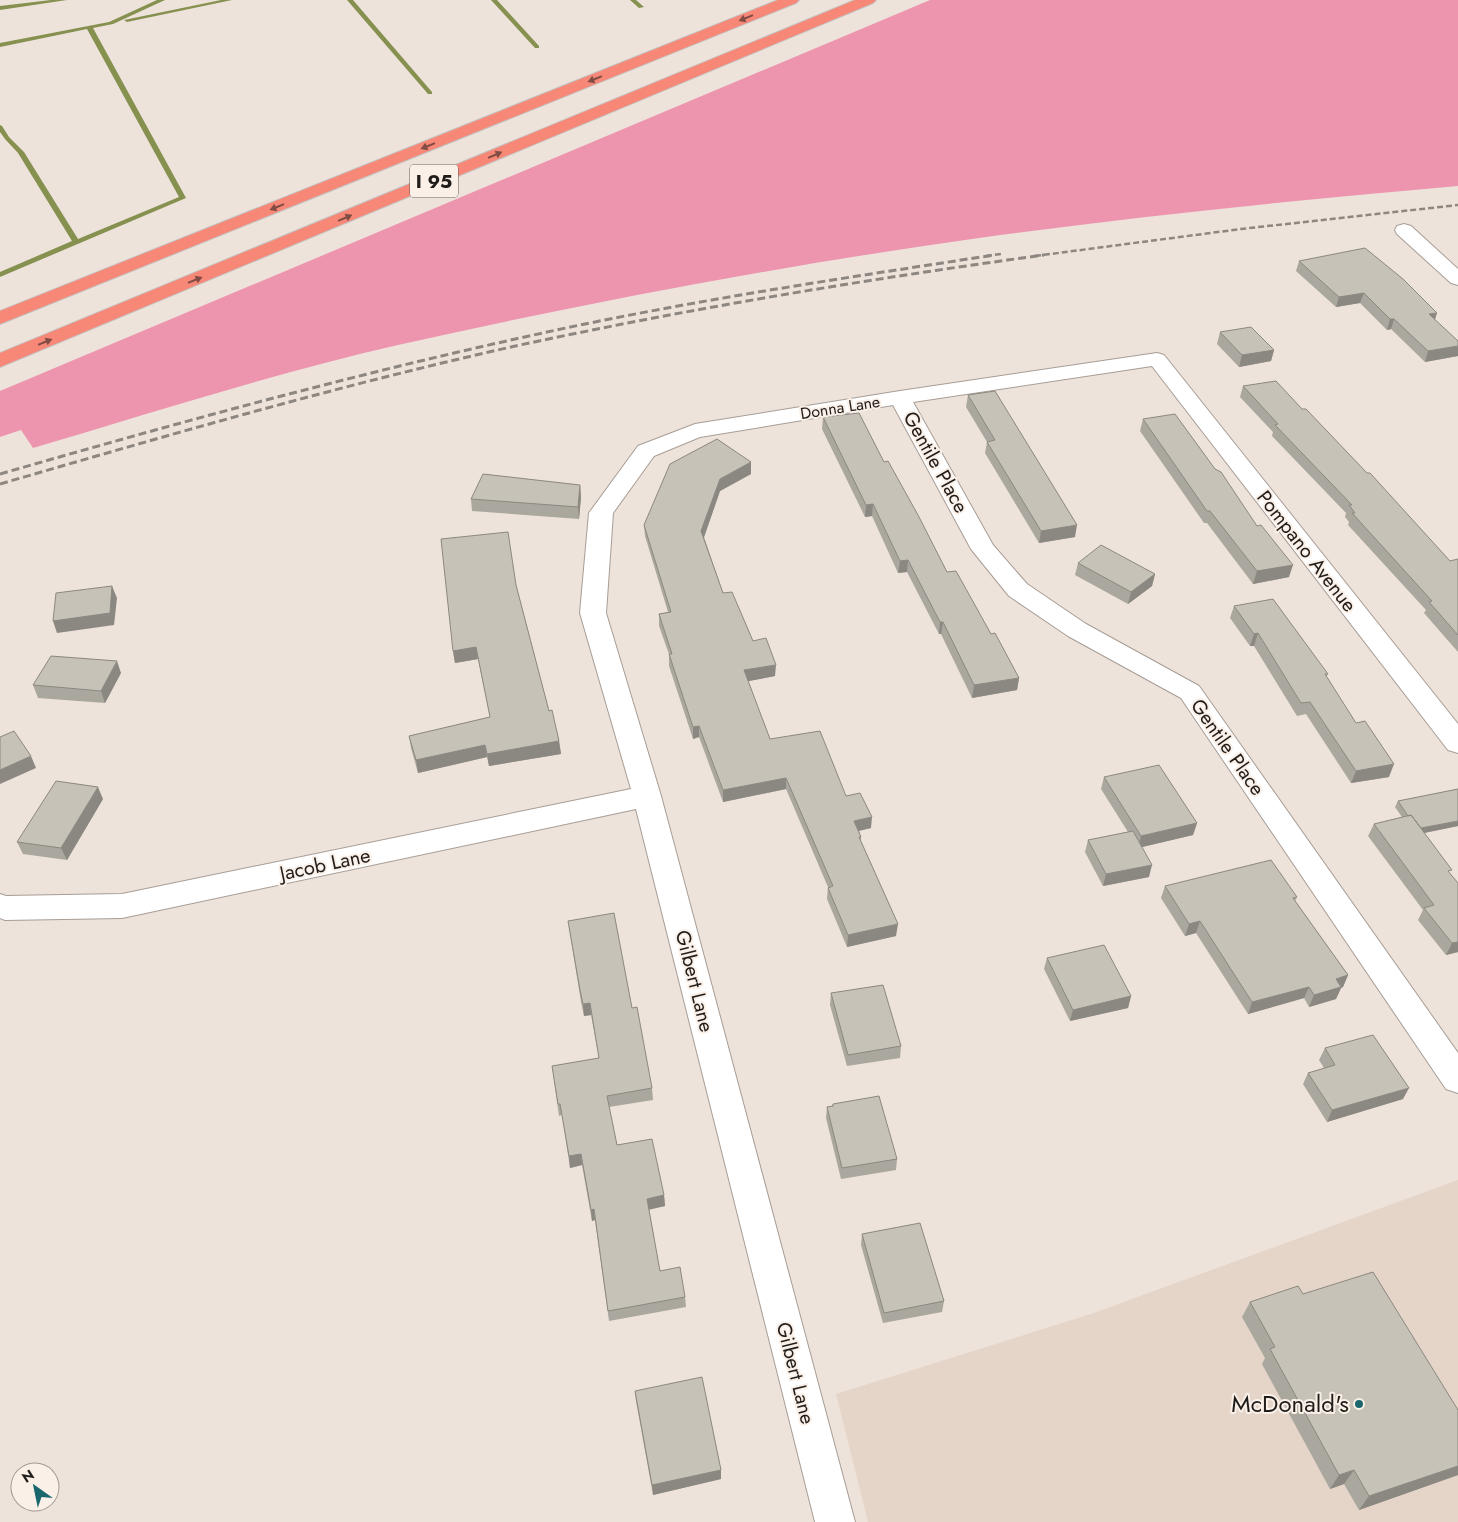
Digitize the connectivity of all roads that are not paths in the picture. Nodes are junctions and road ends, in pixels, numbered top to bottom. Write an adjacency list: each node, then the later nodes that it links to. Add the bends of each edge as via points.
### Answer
1 (791, 0): 5 (highway, I 95, one-way to 5)
2 (868, 0): 7 (highway, I 95, one-way to 2)
3 (1404, 230): 4 (street)
4 (1458, 279)
5 (0, 318)
6 (1157, 359): 8 (street, Donna Lane); 10 (street, Pompano Avenue)
7 (0, 361)
8 (900, 397): 9 (street, Donna Lane, via 695,431); 13 (street, Gentile Place, via 983,548 1018,590 1077,630 1190,692)
9 (646, 451): 11 (street, Gilbert Lane, via 602,513 593,614)
10 (1458, 743)
11 (647, 796): 12 (street, Jacob Lane, via 122,906); 14 (street, Gilbert Lane)
12 (0, 906)
13 (1458, 1079)
14 (835, 1522)

